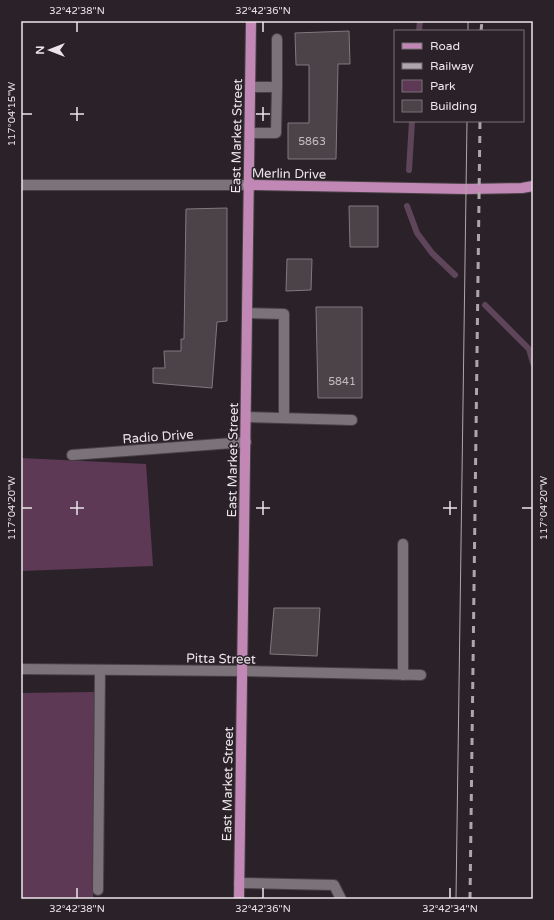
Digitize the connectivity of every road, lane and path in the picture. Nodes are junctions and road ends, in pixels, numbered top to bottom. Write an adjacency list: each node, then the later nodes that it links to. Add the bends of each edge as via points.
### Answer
1 (251, 21): 3 (main road, East Market Street)
2 (277, 39): 4 (street)
3 (251, 87): 4 (street); 5 (main road, East Market Street)
4 (277, 87): 5 (street, via 276,133)
5 (250, 133): 7 (main road, East Market Street)
6 (21, 185): 7 (street, Merlin Drive)
7 (248, 185): 8 (main road, Merlin Drive, via 466,189); 9 (main road, East Market Street)
8 (533, 186)
9 (248, 313): 10 (main road, East Market Street); 11 (street, via 284,314)
10 (246, 417): 11 (street); 13 (main road, East Market Street)
11 (284, 418): 12 (street)
12 (352, 420)
13 (246, 442): 14 (street, Radio Drive); 18 (main road, East Market Street)
14 (72, 455)
15 (403, 544): 19 (street)
16 (21, 669): 17 (street, Pitta Street)
17 (100, 670): 18 (street, Pitta Street); 22 (street)
18 (241, 671): 19 (street, Pitta Street); 21 (main road, East Market Street)
19 (403, 675): 20 (street, Pitta Street)
20 (422, 676)
21 (239, 884): 23 (main road, East Market Street); 24 (street, via 334,885)
22 (98, 890)
23 (239, 899)
24 (341, 899)

